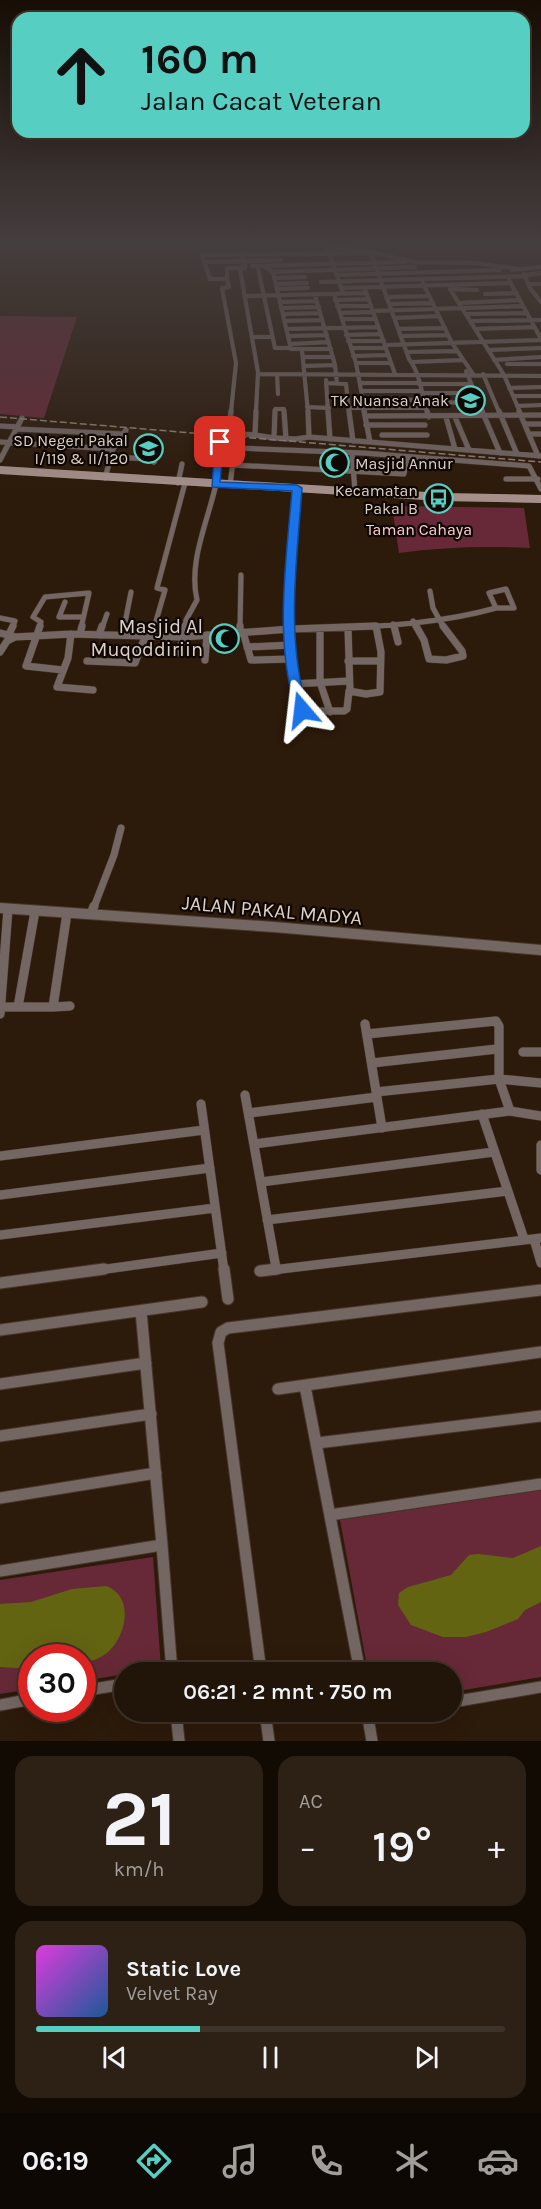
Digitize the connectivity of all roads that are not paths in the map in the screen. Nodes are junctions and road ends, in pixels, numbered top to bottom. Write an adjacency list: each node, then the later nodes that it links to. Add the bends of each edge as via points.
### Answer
1 (229, 326): 105 (street, via 236,363 229,433)
2 (251, 326): 23 (street)
3 (270, 326): 24 (street)
4 (370, 326): 10 (street)
5 (378, 326): 16 (street)
6 (433, 326): 11 (street)
7 (444, 326): 19 (street)
8 (473, 326): 14 (street)
9 (534, 326): 15 (street)
10 (344, 327): 13 (street); 18 (street)
11 (398, 327): 22 (street)
12 (286, 328): 13 (street); 20 (street)
13 (324, 328): 21 (street)
14 (475, 329): 15 (street); 17 (street)
15 (536, 330): 17 (street); 25 (street)
16 (381, 334): 18 (street); 31 (street)
17 (478, 334): 28 (street)
18 (346, 335): 26 (street)
19 (448, 335): 22 (street); 29 (street)
20 (288, 336): 21 (street); 32 (street)
21 (327, 336): 27 (street)
22 (401, 336): 30 (street)
23 (253, 337): 24 (street); 53 (street)
24 (272, 337): 32 (street, via 276,348)
25 (541, 340): 28 (street)
26 (348, 341): 31 (street); 33 (street)
27 (329, 342): 32 (street); 35 (street)
28 (484, 342): 29 (street); 37 (street)
29 (452, 343): 30 (street); 38 (street)
30 (404, 344): 31 (street); 39 (street)
31 (385, 345): 33 (street); 40 (street)
32 (291, 347): 36 (street)
33 (351, 348): 41 (street)
34 (541, 348): 37 (street)
35 (331, 349): 36 (street); 43 (street)
36 (302, 350): 42 (street)
37 (488, 350): 47 (street)
38 (457, 351): 39 (street); 45 (street)
39 (407, 352): 46 (street)
40 (388, 355): 41 (street); 49 (street)
41 (353, 356): 48 (street)
42 (304, 357): 43 (street); 52 (street)
43 (333, 357): 51 (street)
44 (541, 357): 47 (street)
45 (462, 360): 46 (street); 60 (street)
46 (412, 362): 59 (street)
47 (495, 362): 50 (street); 63 (street)
48 (356, 363): 49 (street); 57 (street)
49 (391, 363): 58 (street)
50 (541, 364)
51 (336, 365): 52 (street); 56 (street)
52 (305, 366): 54 (street)
53 (258, 373): 54 (street); 61 (street); 105 (street)
54 (306, 373): 55 (street); 61 (street); 83 (street)
55 (325, 373): 56 (street); 65 (street)
56 (337, 373): 57 (street); 66 (street)
57 (357, 373): 58 (street); 67 (street)
58 (395, 373): 59 (street)
59 (417, 373): 60 (street); 68 (street)
60 (470, 373): 62 (street); 63 (street); 69 (street)
61 (277, 374): 75 (street)
62 (483, 374): 63 (street); 94 (street)
63 (503, 374): 64 (street); 71 (street)
64 (541, 375)
65 (326, 383): 66 (street); 85 (street)
66 (337, 383): 86 (street, via 346,384)
67 (360, 383): 68 (street); 72 (street)
68 (419, 384): 69 (street); 73 (street)
69 (471, 384): 74 (street)
70 (541, 387): 71 (street)
71 (509, 388): 76 (street)
72 (361, 391): 73 (street); 78 (street)
73 (422, 392): 74 (street); 80 (street)
74 (476, 393): 79 (street)
75 (278, 394)
76 (513, 396): 77 (street); 82 (street)
77 (541, 396)
78 (362, 399): 80 (street); 84 (street)
79 (479, 403): 80 (street); 93 (street)
80 (425, 404): 84 (street); 90 (street)
81 (541, 405): 82 (street)
82 (517, 406): 89 (street)
83 (307, 407): 85 (street); 109 (street)
84 (363, 407): 86 (street); 88 (street)
85 (328, 408): 112 (street)
86 (349, 408): 113 (street)
87 (541, 415): 89 (street)
88 (365, 416): 90 (street); 98 (street)
89 (522, 416): 94 (street); 96 (street)
90 (427, 417): 91 (street); 99 (street)
91 (446, 417): 92 (street); 123 (street)
92 (455, 417): 93 (street); 124 (street)
93 (483, 417): 94 (street); 126 (street)
94 (500, 417): 127 (street)
95 (22, 418): 101 (street)
96 (526, 424): 97 (street); 103 (street)
97 (541, 424)
98 (366, 425): 99 (street); 102 (street)
99 (425, 425): 108 (street)
100 (0, 426): 101 (street)
101 (17, 428): 115 (street); 122 (street, via 124,432)
102 (368, 434): 106 (street); 117 (street)
103 (530, 434): 104 (street); 119 (street)
104 (541, 434)
105 (255, 435): 110 (street)
106 (382, 435): 107 (street); 118 (street)
107 (407, 435): 108 (street); 120 (street)
108 (427, 435): 121 (street)
109 (309, 437): 111 (street); 112 (street)
110 (274, 438): 111 (street); 111 (street, via 275,409 284,408)
111 (285, 439)
112 (330, 439): 113 (street)
113 (353, 441): 117 (street)
114 (0, 442): 115 (street)
115 (10, 442): 122 (street); 131 (street)
116 (220, 442): 142 (street)
117 (370, 442): 118 (street)
118 (384, 443): 120 (street)
119 (538, 444): 128 (street)
120 (409, 446): 121 (street)
121 (431, 447): 123 (street)
122 (113, 449): 129 (street)
123 (455, 449): 124 (street)
124 (469, 450): 126 (street)
125 (352, 453): 130 (street); 134 (street, via 235,447); 135 (street)
126 (498, 453): 127 (street)
127 (517, 454): 128 (street)
128 (539, 455)
129 (110, 457): 132 (street); 137 (street)
130 (407, 457): 135 (street, via 405,473); 139 (street, via 529,466)
131 (0, 460)
132 (154, 462)
133 (182, 464): 140 (street)
134 (233, 465): 135 (street); 141 (street)
135 (353, 470): 145 (street)
136 (0, 471): 137 (main road)
137 (105, 478): 140 (main road)
138 (506, 479): 139 (street)
139 (538, 479): 143 (street)
140 (181, 483): 142 (main road); 170 (street, via 157,588 165,590)
141 (230, 485): 142 (main road); 144 (main road)
142 (214, 488): 171 (street, via 196,566 197,600 186,620)
143 (541, 489)
144 (296, 491): 145 (main road); 161 (street, via 289,595)
145 (355, 491): 146 (main road)
146 (541, 499)
147 (242, 575): 162 (street)
148 (430, 591): 155 (street)
149 (131, 592): 167 (street)
150 (65, 602): 153 (street, via 59,617)
151 (496, 608): 151 (street, via 489,593 503,589 509,593 514,608); 155 (street)
152 (107, 614): 166 (street)
153 (82, 617): 165 (street); 169 (street, via 89,593 45,597 33,618 41,622)
154 (0, 618): 172 (street, via 15,621)
155 (438, 618): 156 (street); 156 (street, via 464,655 429,659)
156 (413, 621): 157 (street)
157 (393, 624): 158 (street); 173 (street)
158 (376, 626): 160 (street); 182 (street)
159 (320, 628): 160 (street); 161 (street); 185 (street)
160 (348, 628): 181 (street)
161 (291, 629): 162 (street); 174 (street)
162 (242, 632): 168 (street); 175 (street)
163 (0, 633): 172 (street)
164 (71, 634): 165 (street); 169 (street); 183 (street)
165 (80, 634): 166 (street)
166 (99, 635): 167 (street)
167 (122, 635): 170 (street)
168 (207, 635): 171 (street); 179 (street)
169 (37, 636): 172 (street); 183 (street, via 27,667)
170 (148, 637): 171 (street); 180 (street, via 135,663)
171 (183, 637): 177 (street)
172 (8, 638): 176 (street)
173 (398, 642)
174 (292, 645): 175 (street); 178 (street)
175 (247, 647): 178 (street, via 252,661)
176 (0, 652)
177 (180, 653)
178 (292, 659): 186 (street)
179 (206, 660)
180 (87, 661)
181 (348, 661): 182 (street); 184 (street)
182 (379, 661): 188 (street, via 380,692)
183 (63, 670): 187 (street, via 58,687)
184 (349, 681): 185 (street); 188 (street)
185 (320, 682): 186 (street); 189 (street)
186 (293, 684): 189 (street, via 303,711)
187 (93, 690)
188 (350, 691): 189 (street, via 346,710)
189 (330, 712)
190 (121, 828): 194 (street)
191 (4, 908): 192 (street, JALAN PAKAL MADYA); 197 (street)
192 (35, 911): 193 (street, JALAN PAKAL MADYA); 198 (street)
193 (67, 913): 194 (street, JALAN PAKAL MADYA); 199 (street)
194 (91, 914): 195 (street, JALAN PAKAL MADYA)
195 (541, 950)
196 (70, 1006): 199 (street)
197 (0, 1007): 198 (street); 200 (street)
198 (18, 1007): 199 (street)
199 (53, 1007)
200 (0, 1014)
201 (497, 1049): 204 (street); 204 (street, via 496,1021 366,1029); 205 (street)
202 (523, 1052): 203 (street)
203 (541, 1052)
204 (372, 1063): 207 (street)
205 (499, 1078): 206 (street); 207 (street); 210 (street)
206 (541, 1083)
207 (377, 1094): 211 (street); 214 (street)
208 (245, 1095): 211 (street)
209 (201, 1104): 215 (street)
210 (510, 1111): 212 (street); 213 (street)
211 (249, 1113): 216 (street)
212 (482, 1114): 214 (street); 218 (street)
213 (541, 1116)
214 (382, 1128): 216 (street)
215 (204, 1130): 220 (street); 221 (street)
216 (254, 1144): 223 (street)
217 (541, 1144): 219 (street)
218 (494, 1152): 223 (street); 224 (street)
219 (541, 1153): 222 (street)
220 (0, 1156)
221 (210, 1168): 225 (street); 226 (street)
222 (541, 1170)
223 (261, 1182): 227 (street)
224 (507, 1191): 227 (street); 229 (street)
225 (0, 1195)
226 (216, 1208): 228 (street); 230 (street)
227 (267, 1220): 232 (street)
228 (0, 1235)
229 (533, 1239): 231 (street); 232 (street)
230 (222, 1254): 234 (street); 236 (street)
231 (541, 1263)
232 (276, 1268): 233 (street)
233 (260, 1271)
234 (0, 1283)
235 (541, 1290): 256 (street, via 293,1319 221,1332 218,1343)
236 (228, 1299)
237 (202, 1302): 238 (street)
238 (141, 1311): 239 (street); 241 (street)
239 (0, 1330)
240 (541, 1352): 243 (street)
241 (146, 1363): 242 (street); 245 (street)
242 (0, 1384)
243 (305, 1386): 244 (street); 248 (street)
244 (278, 1389)
245 (151, 1414): 247 (street); 249 (street)
246 (541, 1416): 248 (street)
247 (0, 1436)
248 (316, 1443): 252 (street)
249 (156, 1473): 251 (street); 253 (street)
250 (541, 1484): 252 (street)
251 (0, 1498)
252 (330, 1515): 257 (street)
253 (162, 1545): 254 (street); 255 (street)
254 (0, 1571)
255 (171, 1662)
256 (260, 1662)
257 (358, 1662)
258 (114, 1686): 260 (street)
259 (541, 1687): 261 (street)
260 (96, 1689)
261 (462, 1700)
262 (18, 1702): 263 (street)
263 (0, 1705)
264 (177, 1722): 267 (street)
265 (266, 1722): 268 (street)
266 (369, 1722): 269 (street)
267 (179, 1741)
268 (269, 1741)
269 (372, 1741)

